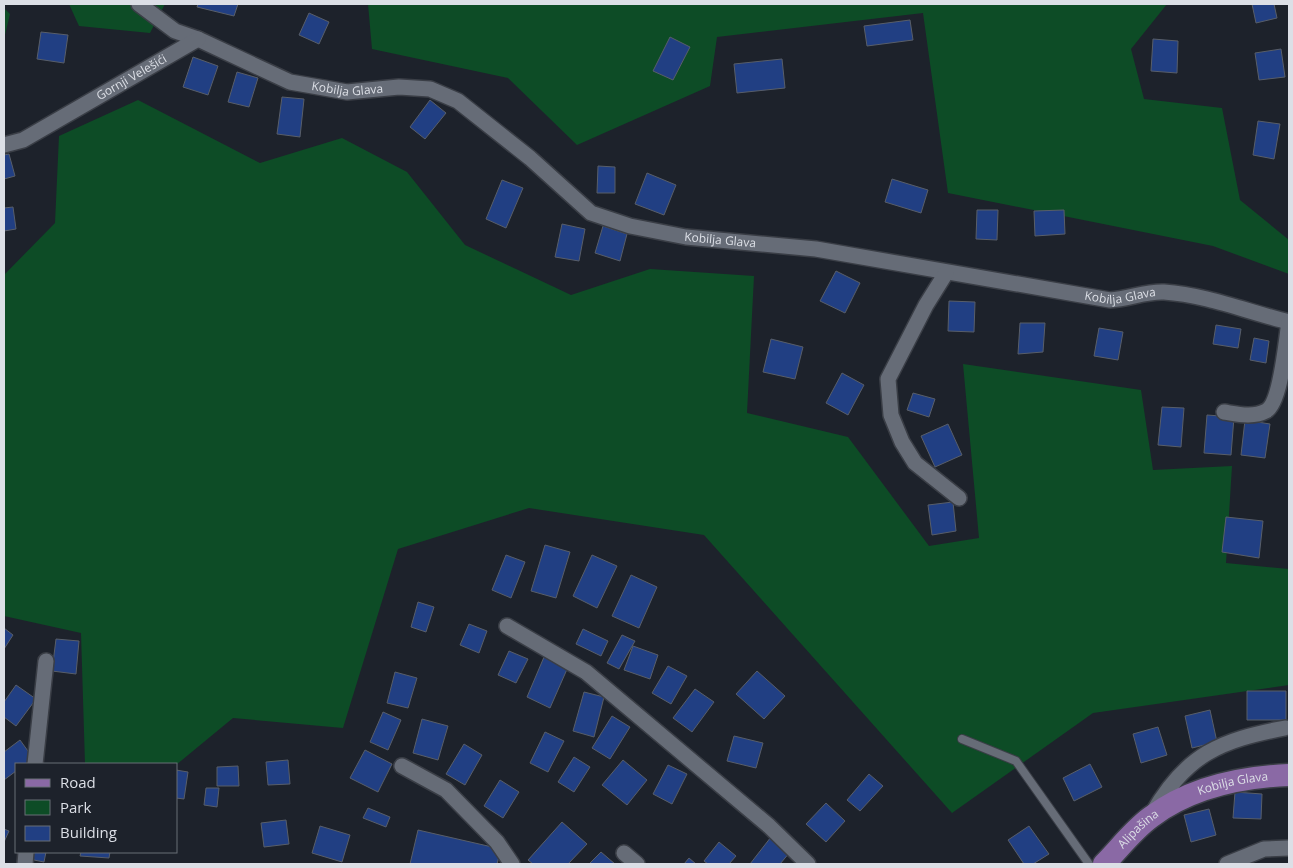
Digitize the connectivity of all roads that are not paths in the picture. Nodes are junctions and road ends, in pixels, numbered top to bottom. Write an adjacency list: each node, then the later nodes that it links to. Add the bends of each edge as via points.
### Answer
1 (139, 4): 2 (street, via 175,31)
2 (198, 39): 3 (street, Gornji Velešići, via 23,140); 4 (street, Kobilja Glava, via 290,82 346,92 399,87 430,89 451,98 530,158 592,213 630,226 686,237 816,249)
3 (4, 145)
4 (946, 273): 5 (street, Kobilja Glava, via 1110,300 1126,300 1150,293 1184,295); 7 (street, via 888,379 891,415 902,442 915,463)
5 (1289, 322): 6 (street, via 1276,400 1266,411 1246,416)
6 (1224, 412)
7 (959, 498)
8 (507, 626): 22 (street, via 586,672 768,826)
9 (46, 661): 12 (street)
10 (1285, 728): 16 (street, via 1234,739 1190,764 1170,785)
11 (962, 739): 23 (lane, via 1016,761)
12 (35, 763)
13 (402, 766): 20 (street, via 446,790 497,842)
14 (1289, 775): 15 (main road, Kobilja Glava, via 1257,776 1221,783)
15 (1178, 801): 16 (main road, Alipašina)
16 (1150, 818): 24 (main road, Alipašina)
17 (1289, 848): 19 (street)
18 (624, 853): 21 (street)
19 (1264, 857): 25 (street)
20 (512, 864)
21 (637, 864)
22 (808, 864)
23 (1089, 864)
24 (1104, 864)
25 (1227, 864)

